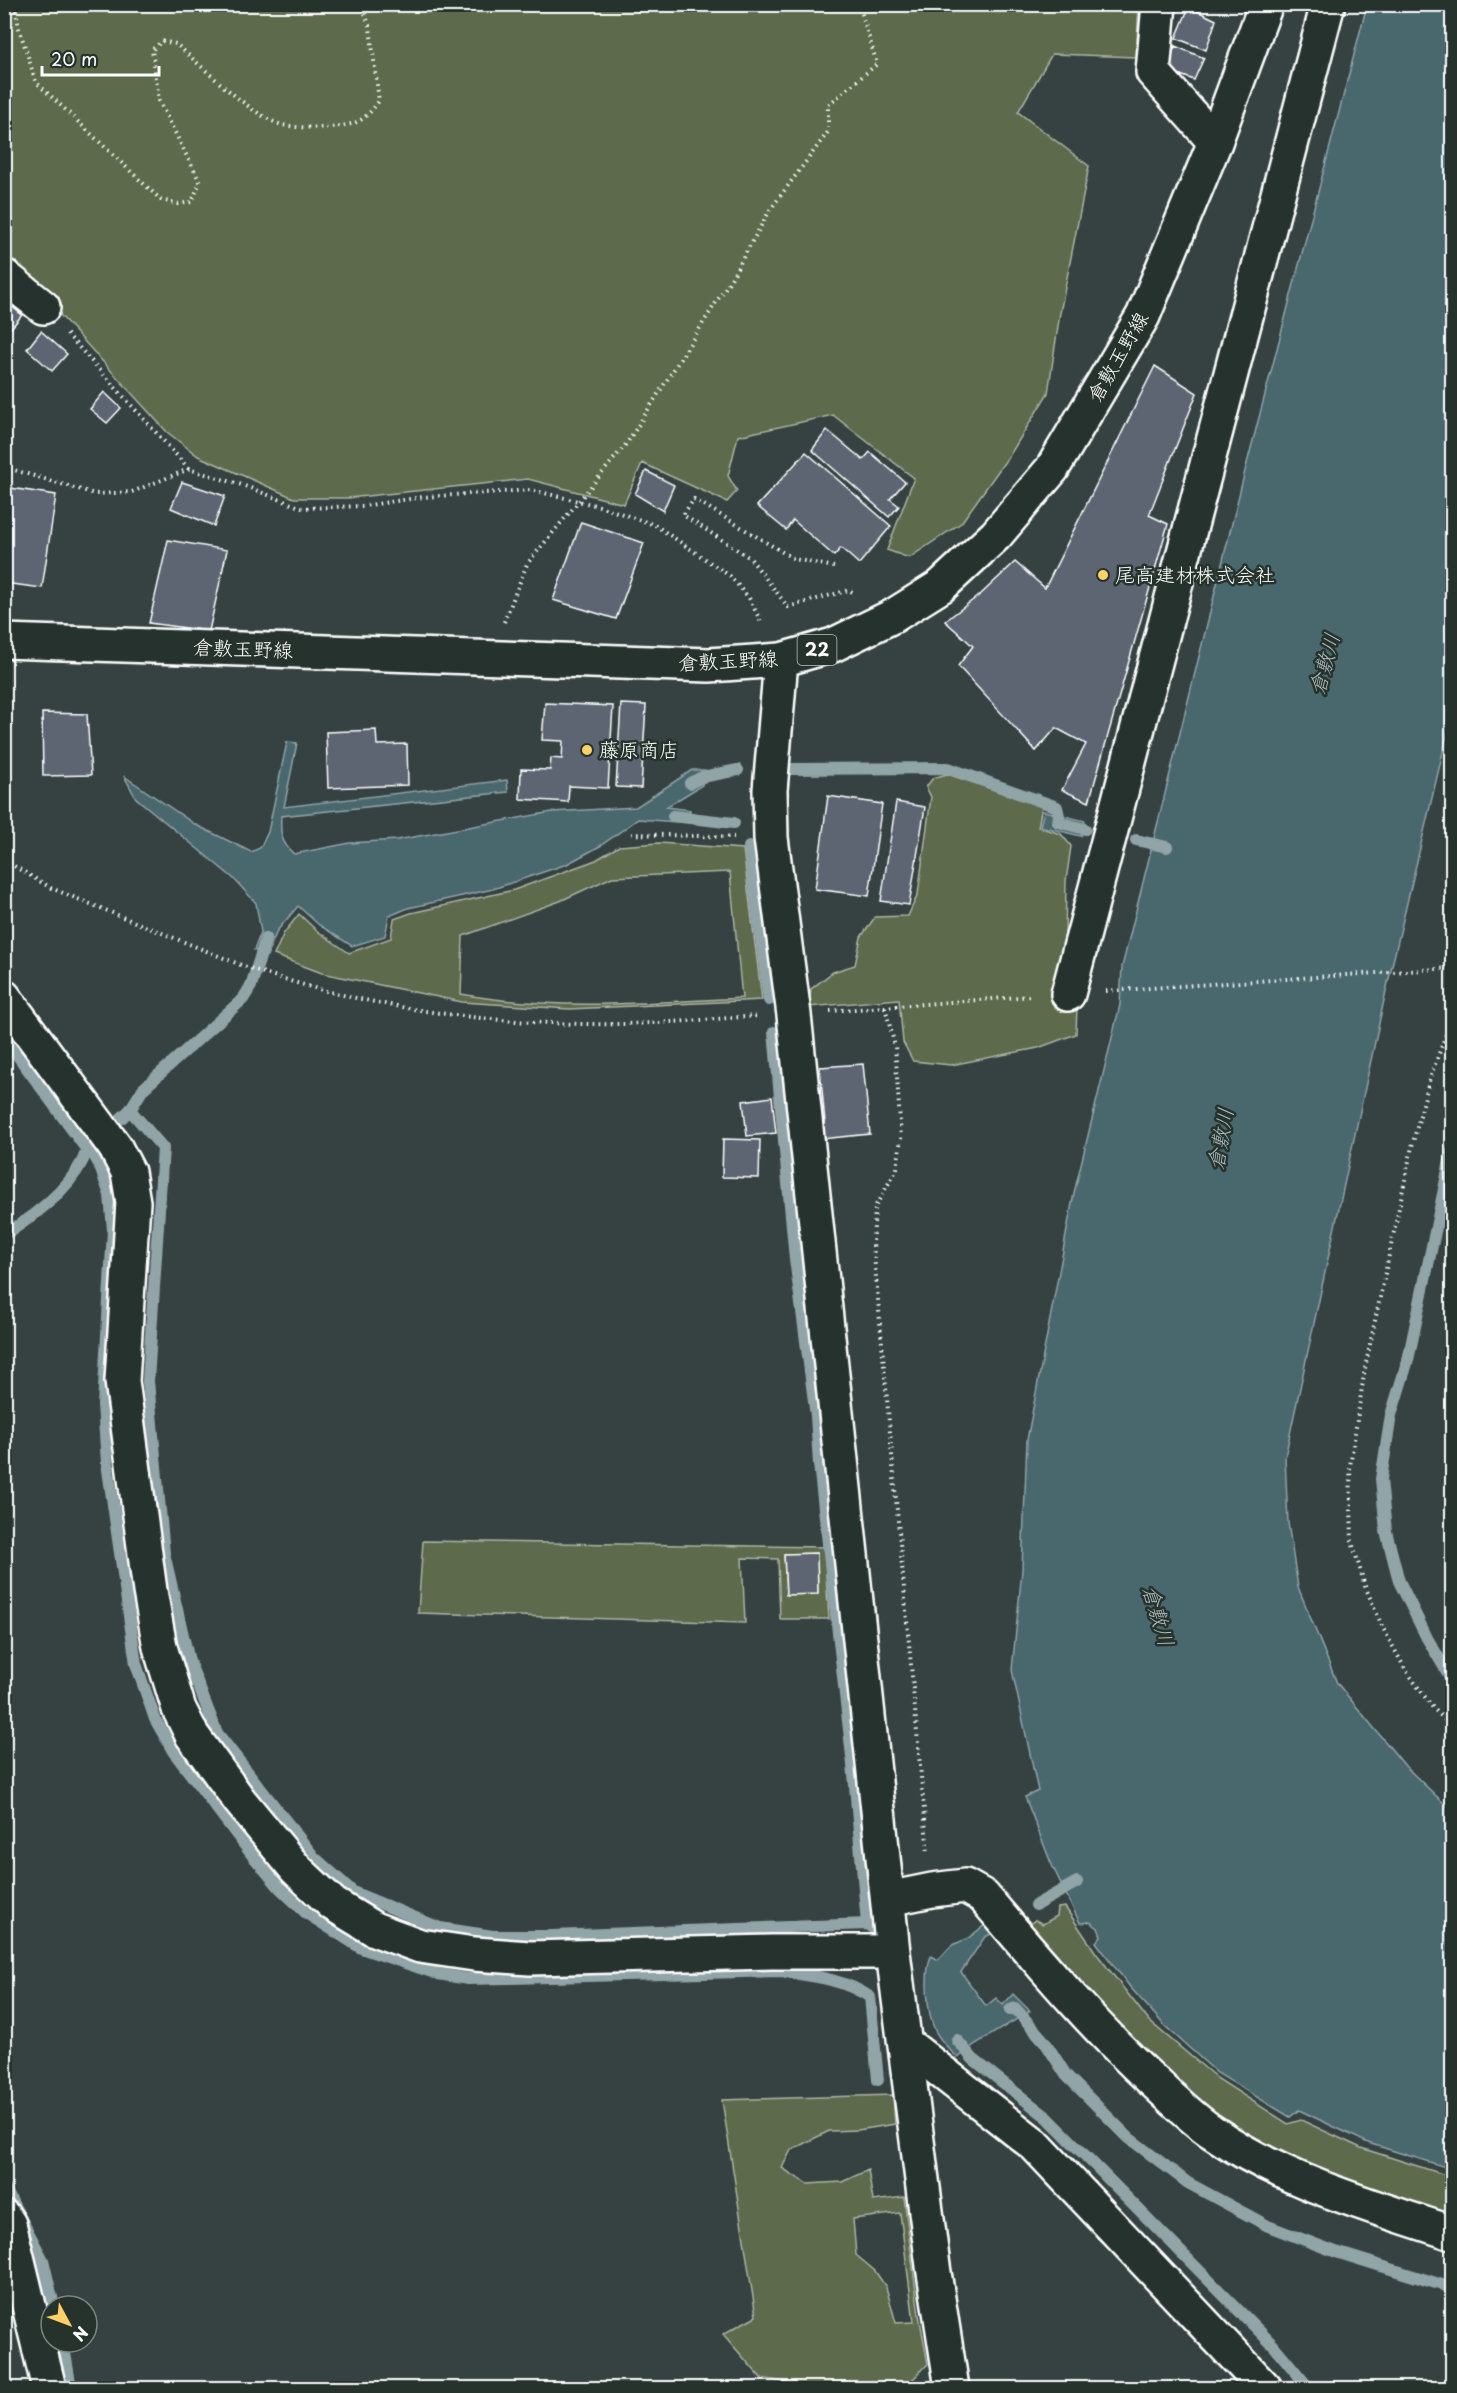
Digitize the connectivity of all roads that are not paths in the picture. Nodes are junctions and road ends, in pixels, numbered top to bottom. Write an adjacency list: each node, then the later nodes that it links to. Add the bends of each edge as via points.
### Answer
1 (1159, 4): 4 (street, via 1153,72)
2 (1266, 4): 4 (street, 倉敷玉野線 / 22)
3 (1328, 4): 9 (street)
4 (1215, 142): 8 (street, 倉敷玉野線 / 22, via 1143,316 1052,469 996,535 941,586 893,616 833,645)
5 (4, 276): 6 (street)
6 (43, 307)
7 (4, 641): 8 (street, 倉敷玉野線 / 22, via 709,665)
8 (781, 660): 11 (street, via 770,790 771,838 794,1015)
9 (1072, 993)
10 (4, 997): 12 (street, via 128,1172 133,1202 122,1381 160,1647 192,1735 296,1869 333,1904 374,1929 420,1946 474,1954 530,1958)
11 (888, 1899): 12 (street); 15 (street, via 965,1886 983,1896 1110,2041 1215,2134 1251,2155 1350,2199)
12 (893, 1952): 13 (street)
13 (905, 2043): 17 (street); 18 (street, via 1035,2145)
14 (4, 2217): 16 (street, via 9,2224)
15 (1452, 2232)
16 (49, 2388)
17 (952, 2388)
18 (1265, 2388)

